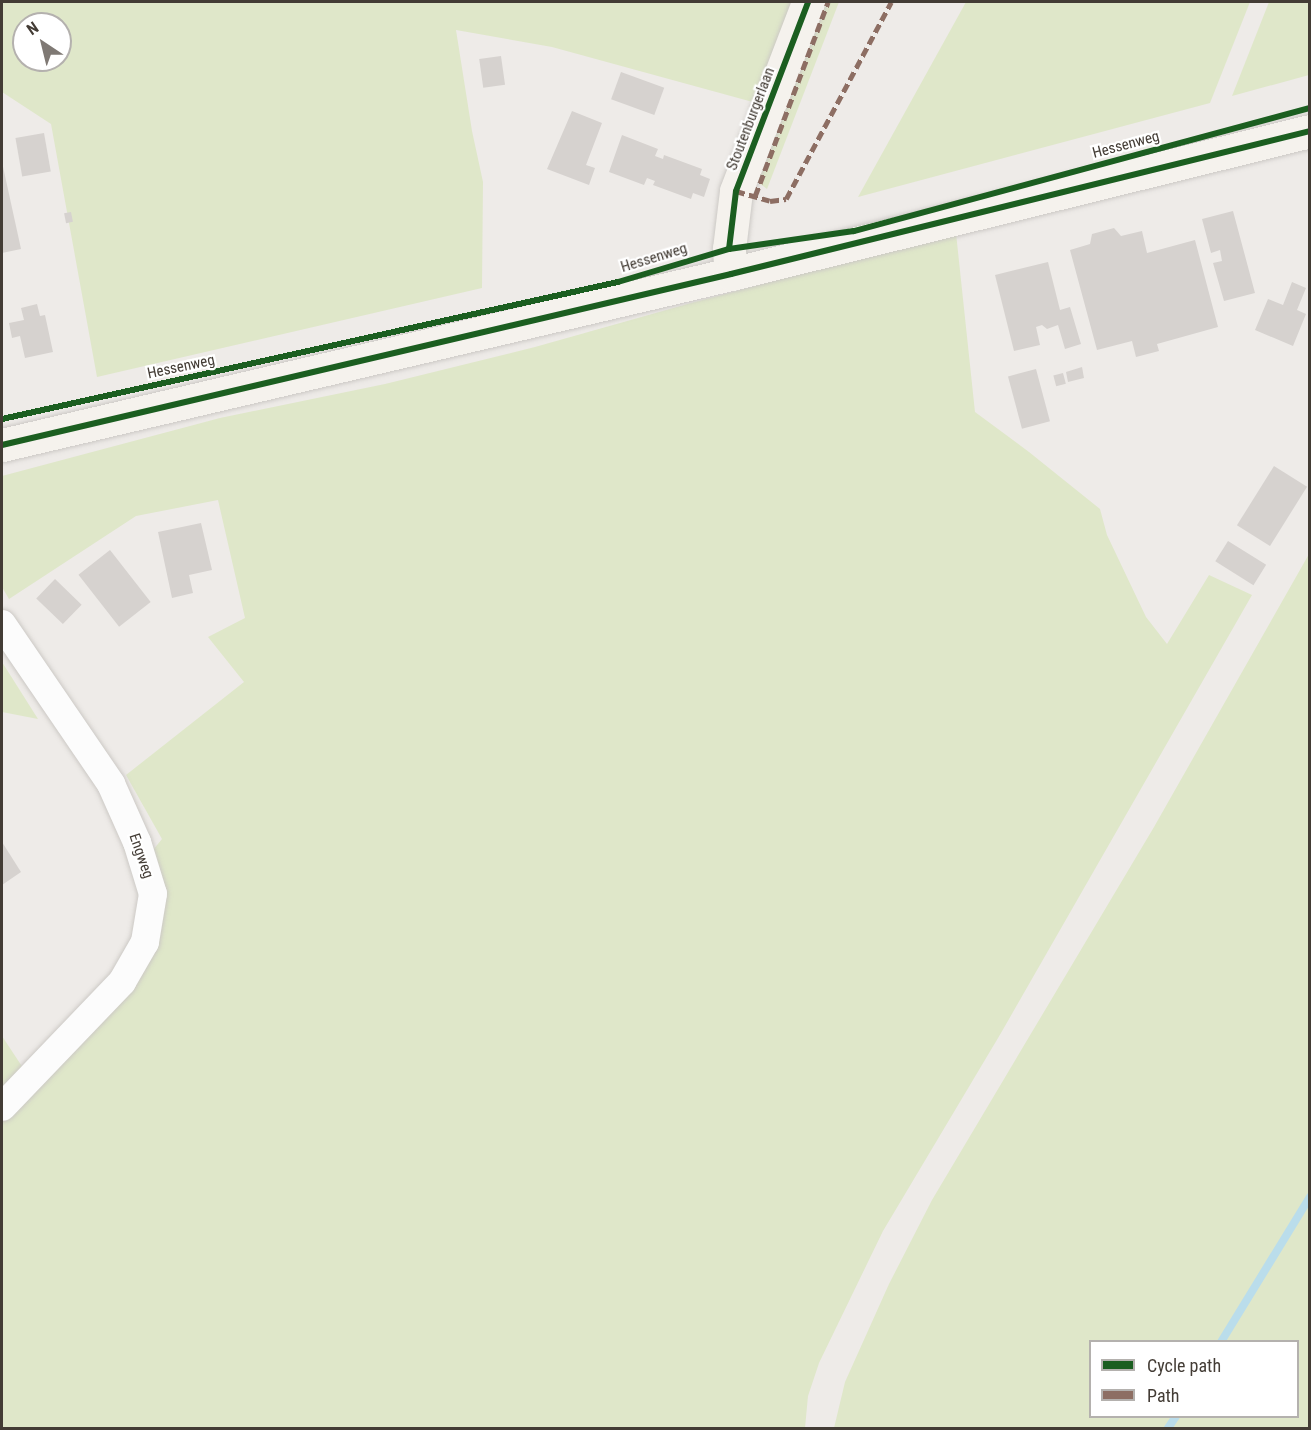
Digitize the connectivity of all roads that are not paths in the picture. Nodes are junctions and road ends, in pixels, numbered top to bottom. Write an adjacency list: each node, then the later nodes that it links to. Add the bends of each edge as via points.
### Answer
1 (808, 2): 3 (street, Stoutenburgerlaan, via 736,191 729,249)
2 (1310, 131): 3 (street, Hessenweg)
3 (731, 274): 4 (street, Hessenweg)
4 (2, 445)
5 (2, 624): 6 (street, Engweg, via 111,784 137,842 153,894 145,942 122,982)
6 (2, 1107)

